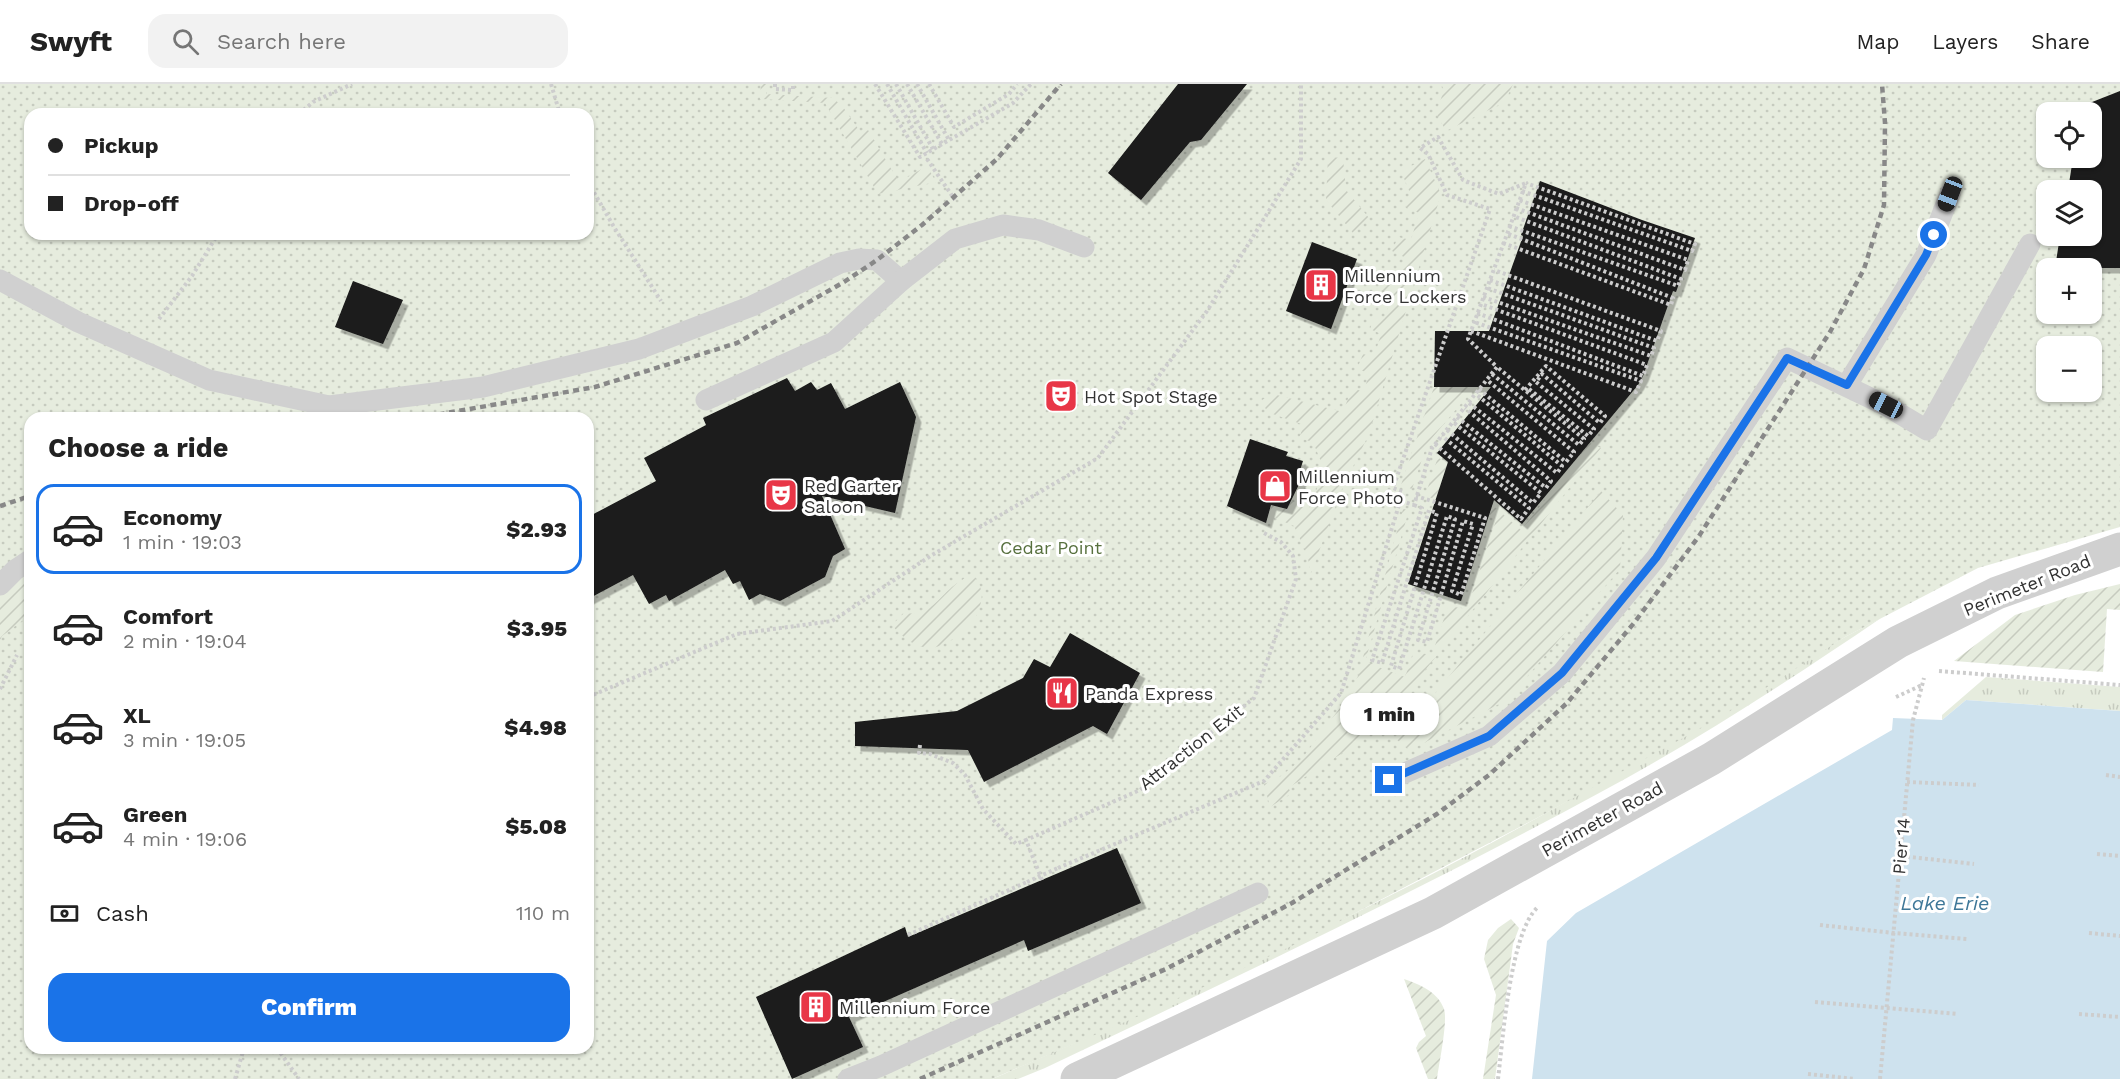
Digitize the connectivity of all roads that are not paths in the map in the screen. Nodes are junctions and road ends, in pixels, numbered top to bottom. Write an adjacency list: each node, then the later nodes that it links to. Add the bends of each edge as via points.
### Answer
1 (1950, 194): 6 (lane, via 1926,255)
2 (2030, 244): 6 (lane, via 1927,430)
3 (1084, 247): 5 (lane, via 1040,230 1003,225 956,239)
4 (0, 280): 5 (lane, via 78,322 209,380 329,406 483,387 639,349 752,306 840,263 877,260)
5 (901, 280): 7 (lane, via 834,342)
6 (1847, 385): 11 (lane, via 1787,358 1656,558 1562,673 1489,736)
7 (706, 400)
8 (2120, 549): 14 (street, Perimeter Road, via 1997,593 1898,642 1711,759 1433,913)
9 (24, 564): 10 (lane)
10 (0, 585)
11 (1389, 780)
12 (1258, 893): 13 (lane)
13 (848, 1079)
14 (1077, 1079)

